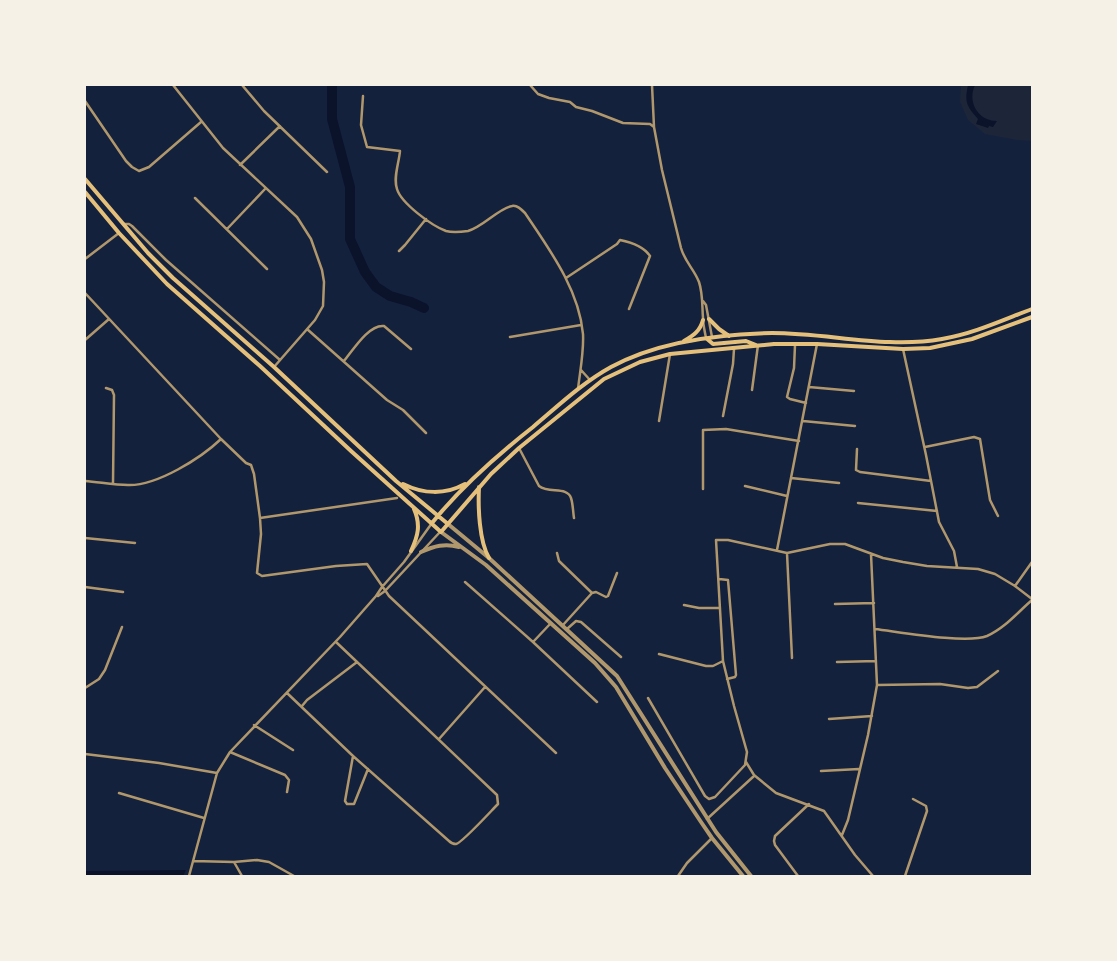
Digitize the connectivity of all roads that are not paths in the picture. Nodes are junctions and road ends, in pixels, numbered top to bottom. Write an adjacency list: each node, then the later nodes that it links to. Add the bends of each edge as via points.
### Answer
1 (173, 85): 8 (street)
2 (248, 85): 5 (street)
3 (530, 85): 10 (street, via 538,94 570,102 623,123)
4 (652, 85): 10 (street)
5 (243, 86): 9 (street)
6 (363, 96): 17 (street, via 360,125 368,147 400,151 396,187 405,201)
7 (85, 101): 8 (street, via 126,161 139,170 149,167)
8 (201, 122): 11 (street)
9 (280, 126): 11 (street); 12 (street)
10 (654, 127): 26 (street, via 680,248 695,270)
11 (240, 166): 14 (street)
12 (327, 172)
13 (85, 179): 18 (main road)
14 (266, 189): 19 (street); 34 (street, via 304,227 312,239 322,270 323,306)
15 (85, 192): 20 (main road)
16 (195, 198): 19 (street)
17 (426, 219): 21 (street); 24 (street, via 444,230 465,231 509,207 517,207 525,212)
18 (123, 224): 48 (street, via 132,226); 50 (main road, via 173,278)
19 (227, 229): 23 (street)
20 (119, 234): 22 (street); 82 (main road, via 166,284)
21 (399, 250)
22 (86, 258)
23 (267, 269)
24 (566, 278): 27 (street, via 620,240 632,244 650,256); 33 (street)
25 (85, 293): 31 (street)
26 (703, 301): 30 (street); 32 (street)
27 (629, 309)
28 (1032, 309): 35 (main road, via 973,331 928,341 878,341 774,333)
29 (1032, 317): 46 (main road, via 965,340 930,348)
30 (709, 318): 32 (street); 35 (main road); 37 (street)
31 (109, 319): 39 (street); 64 (street)
32 (703, 320): 38 (street); 40 (main road, via 695,334)
33 (581, 325): 36 (street); 51 (street)
34 (307, 329): 48 (street); 49 (street)
35 (729, 336): 37 (main road)
36 (510, 337)
37 (712, 337): 38 (main road)
38 (706, 338): 40 (main road); 43 (main road, via 713,344 746,341)
39 (85, 340)
40 (682, 342): 52 (main road, via 623,361)
41 (795, 343): 42 (main road); 43 (main road); 58 (street, via 794,368 787,396)
42 (818, 344): 46 (main road); 53 (street)
43 (757, 345): 44 (main road); 56 (street)
44 (734, 347): 47 (main road); 59 (street, via 734,364)
45 (411, 349): 49 (street, via 380,325 369,331)
46 (903, 349): 66 (street)
47 (670, 354): 61 (street); 67 (main road, via 640,362 604,379)
48 (280, 360): 50 (street)
49 (344, 361): 63 (street, via 387,400 404,410)
50 (274, 367): 71 (main road)
51 (580, 368): 52 (street); 55 (street)
52 (590, 380): 55 (main road)
53 (809, 387): 57 (street); 58 (street)
54 (106, 388): 74 (street, via 114,395)
55 (578, 390): 72 (main road)
56 (752, 390)
57 (854, 391)
58 (806, 403): 60 (street)
59 (723, 416)
60 (803, 420): 62 (street); 65 (street)
61 (658, 421)
62 (855, 426)
63 (426, 433)
64 (221, 439): 74 (street, via 193,460 161,477 138,484); 86 (street, via 250,465)
65 (799, 441): 69 (street); 78 (street, via 726,429 703,430)
66 (924, 447): 73 (street); 85 (street, via 980,439 990,500)
67 (519, 448): 77 (main road); 87 (street, via 539,486 544,490 566,492 571,498)
68 (857, 449): 73 (street, via 856,470 860,472)
69 (791, 478): 75 (street); 79 (street)
70 (85, 481): 74 (street)
71 (396, 481): 72 (main road, via 425,492 452,490); 84 (main road)
72 (470, 481): 84 (main road)
73 (931, 481): 83 (street)
74 (113, 482)
75 (839, 483)
76 (745, 486): 79 (street)
77 (479, 487): 89 (main road); 100 (main road, via 483,542)
78 (703, 489)
79 (788, 496): 94 (street)
80 (397, 498): 86 (street)
81 (858, 503): 83 (street)
82 (413, 506): 88 (main road); 95 (main road, via 419,532)
83 (936, 511): 102 (street, via 938,522 954,551)
84 (438, 516): 88 (main road); 89 (main road)
85 (998, 516)
86 (260, 518): 108 (street, via 257,573 260,575 365,563)
87 (574, 518)
88 (432, 523): 90 (main road); 95 (street)
89 (448, 524): 90 (main road); 100 (street)
90 (441, 532): 93 (street); 96 (street)
91 (85, 538): 92 (street)
92 (135, 543)
93 (464, 548): 96 (street, via 436,546); 118 (street)
94 (777, 550): 97 (street); 104 (street, via 716,540)
95 (411, 551): 108 (street)
96 (421, 552): 109 (street)
97 (787, 553): 98 (street, via 838,544); 126 (street)
98 (871, 553): 102 (street, via 903,562); 114 (street)
99 (557, 554): 111 (street, via 559,561)
100 (489, 558): 120 (street)
101 (1032, 562): 106 (street)
102 (957, 568): 106 (street, via 978,569)
103 (617, 573): 111 (street, via 608,596)
104 (719, 579): 117 (street); 132 (street, via 728,580 731,596 736,675)
105 (465, 582): 123 (street)
106 (1015, 586): 113 (street)
107 (85, 587): 110 (street)
108 (382, 587): 109 (street); 112 (street)
109 (385, 591): 112 (street); 134 (street)
110 (123, 592)
111 (592, 593): 120 (street)
112 (376, 596): 122 (street)
113 (1032, 599): 121 (street, via 1002,627 978,638)
114 (874, 603): 116 (street); 121 (street)
115 (684, 604): 117 (street)
116 (835, 604)
117 (720, 608): 127 (street)
118 (551, 624): 123 (street); 162 (street, via 595,663 616,687)
119 (122, 626): 135 (street, via 105,670)
120 (565, 627): 125 (street, via 581,622); 160 (street, via 617,676)
121 (875, 629): 128 (street)
122 (336, 642): 129 (street); 136 (street)
123 (533, 642): 138 (street)
124 (659, 654): 127 (street, via 706,666)
125 (621, 656)
126 (792, 658)
127 (723, 661): 132 (street)
128 (876, 661): 130 (street); 133 (street)
129 (357, 662): 139 (street); 143 (street)
130 (837, 662)
131 (998, 671): 133 (street, via 977,687)
132 (727, 680): 149 (street, via 747,752)
133 (877, 685): 140 (street)
134 (485, 687): 143 (street); 146 (street)
135 (85, 688)
136 (287, 693): 139 (street); 142 (street)
137 (648, 698): 149 (street, via 707,797 715,797)
138 (597, 702)
139 (302, 706): 148 (street)
140 (872, 716): 141 (street); 151 (street)
141 (830, 719)
142 (254, 725): 144 (street); 145 (street)
143 (439, 739): 150 (street, via 497,795 498,804 459,844 449,841)
144 (293, 750)
145 (230, 752): 153 (street); 155 (street, via 285,775 289,780)
146 (556, 753)
147 (85, 754): 153 (street)
148 (353, 756): 150 (street); 150 (street, via 347,804 354,804)
149 (746, 762): 154 (street)
150 (368, 769)
151 (859, 769): 152 (street); 161 (street)
152 (821, 771)
153 (217, 773): 159 (street)
154 (754, 776): 158 (street, via 776,793); 160 (street)
155 (287, 792)
156 (119, 793): 159 (street)
157 (913, 799): 173 (street, via 926,806 927,811)
158 (809, 804): 161 (street, via 824,811); 171 (street, via 775,836 774,841)
159 (204, 818): 163 (street)
160 (707, 819): 170 (street)
161 (842, 835): 172 (street)
162 (712, 838): 168 (street); 169 (street)
163 (193, 861): 164 (street); 165 (street)
164 (234, 862): 166 (street); 167 (street, via 269,862)
165 (189, 876)
166 (242, 876)
167 (294, 876)
168 (678, 876)
169 (743, 876)
170 (751, 876)
171 (798, 876)
172 (873, 876)
173 (905, 876)

